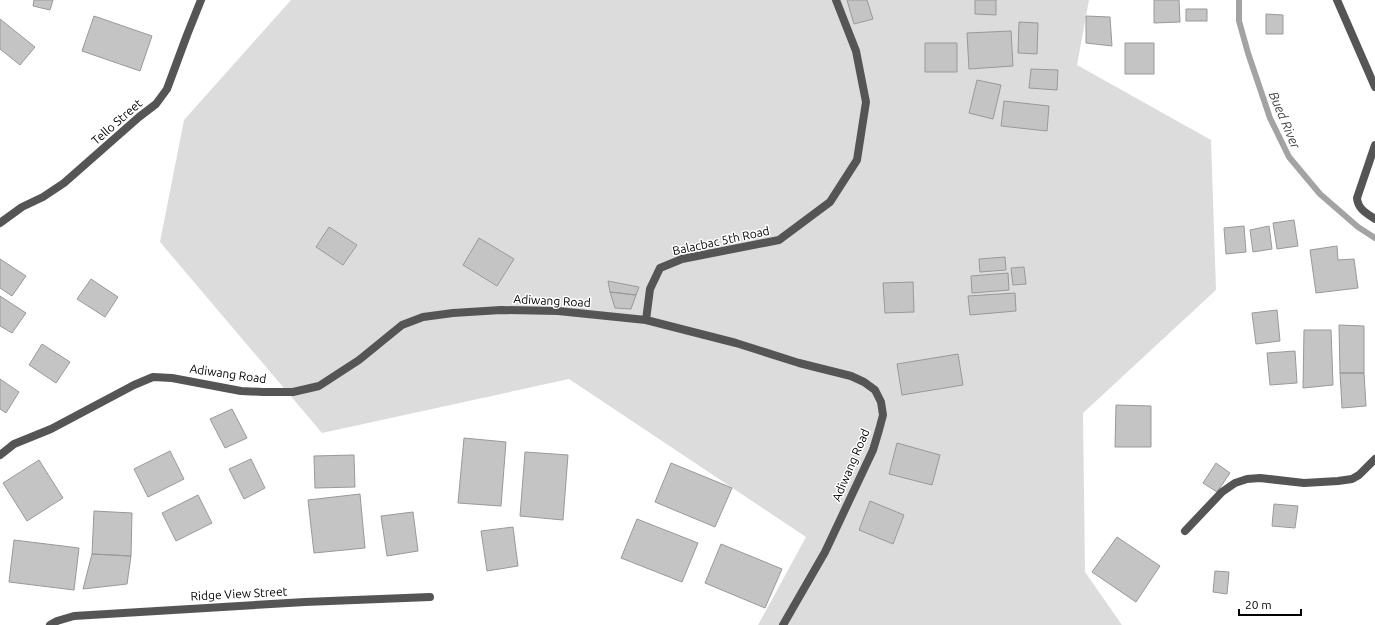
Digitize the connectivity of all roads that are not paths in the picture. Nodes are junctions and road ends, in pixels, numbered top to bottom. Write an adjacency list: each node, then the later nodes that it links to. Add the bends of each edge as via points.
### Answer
1 (201, 0): 7 (street, Tello Street, via 168,89 156,104 64,183)
2 (836, 0): 8 (street, Balacbac 5th Road, via 856,51 866,102 857,160 830,202 779,240 682,260 660,268 650,290)
3 (1337, 0): 4 (street)
4 (1375, 87)
5 (1375, 145): 6 (street, via 1357,198 1362,210)
6 (1375, 219)
7 (0, 223)
8 (646, 320): 9 (street, Adiwang Road, via 558,311 501,310 423,317 402,325 359,360 319,386 293,392 241,391 153,377 51,429 14,444); 14 (street, Adiwang Road, via 851,376 875,390 881,402 883,415 872,450 825,552)
9 (0, 455)
10 (1375, 459): 11 (street, via 1352,479 1304,483 1260,478 1235,482)
11 (1185, 531)
12 (430, 597): 13 (street, Ridge View Street, via 74,616)
13 (50, 625)
14 (783, 625)

